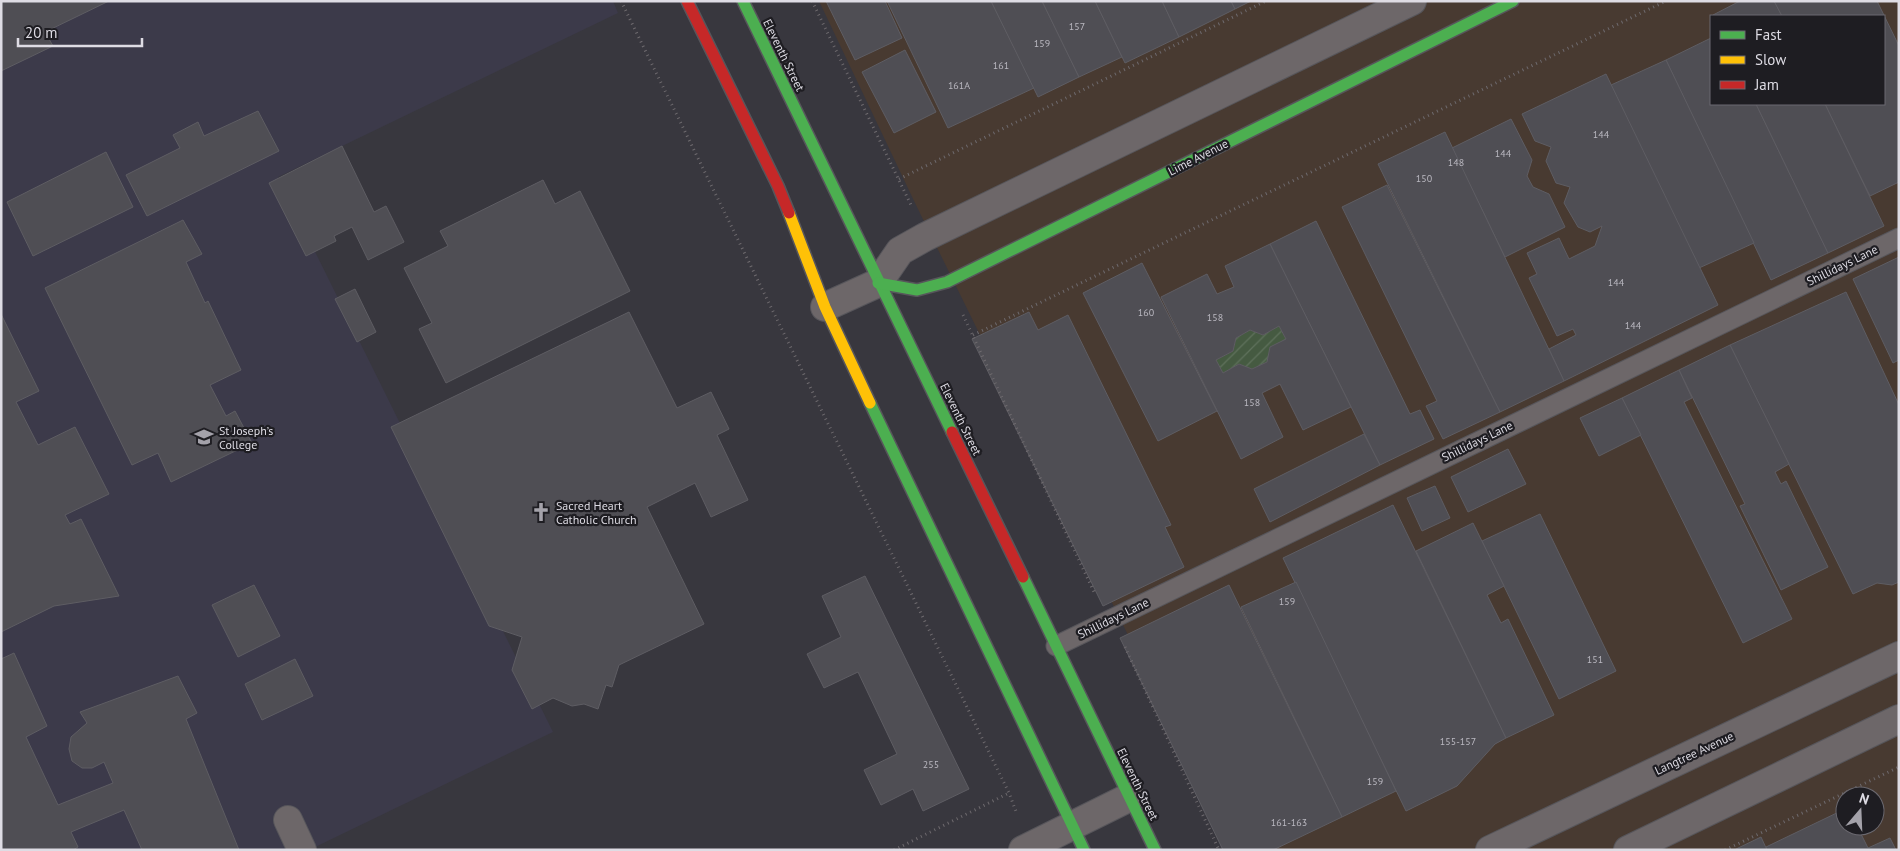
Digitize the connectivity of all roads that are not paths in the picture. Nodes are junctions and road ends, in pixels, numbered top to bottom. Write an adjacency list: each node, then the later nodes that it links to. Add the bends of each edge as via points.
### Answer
1 (687, 1): 7 (main road, via 778,186)
2 (743, 1): 6 (main road, Eleventh Street)
3 (1412, 1): 6 (street, via 925,237 900,251)
4 (1514, 1): 6 (main road, Lime Avenue, via 947,282 917,290)
5 (1899, 238): 8 (lane, Shillidays Lane)
6 (878, 282): 7 (street); 8 (main road, Eleventh Street)
7 (825, 307): 13 (main road)
8 (1056, 646): 11 (main road, Eleventh Street)
9 (1899, 656): 17 (street, Langtree Avenue)
10 (1899, 719): 18 (street)
11 (1130, 796): 13 (street); 16 (main road, Eleventh Street)
12 (288, 820): 15 (street)
13 (1078, 838): 14 (street)
14 (1027, 848)
15 (302, 850)
16 (1155, 850)
17 (1490, 850)
18 (1628, 850)

